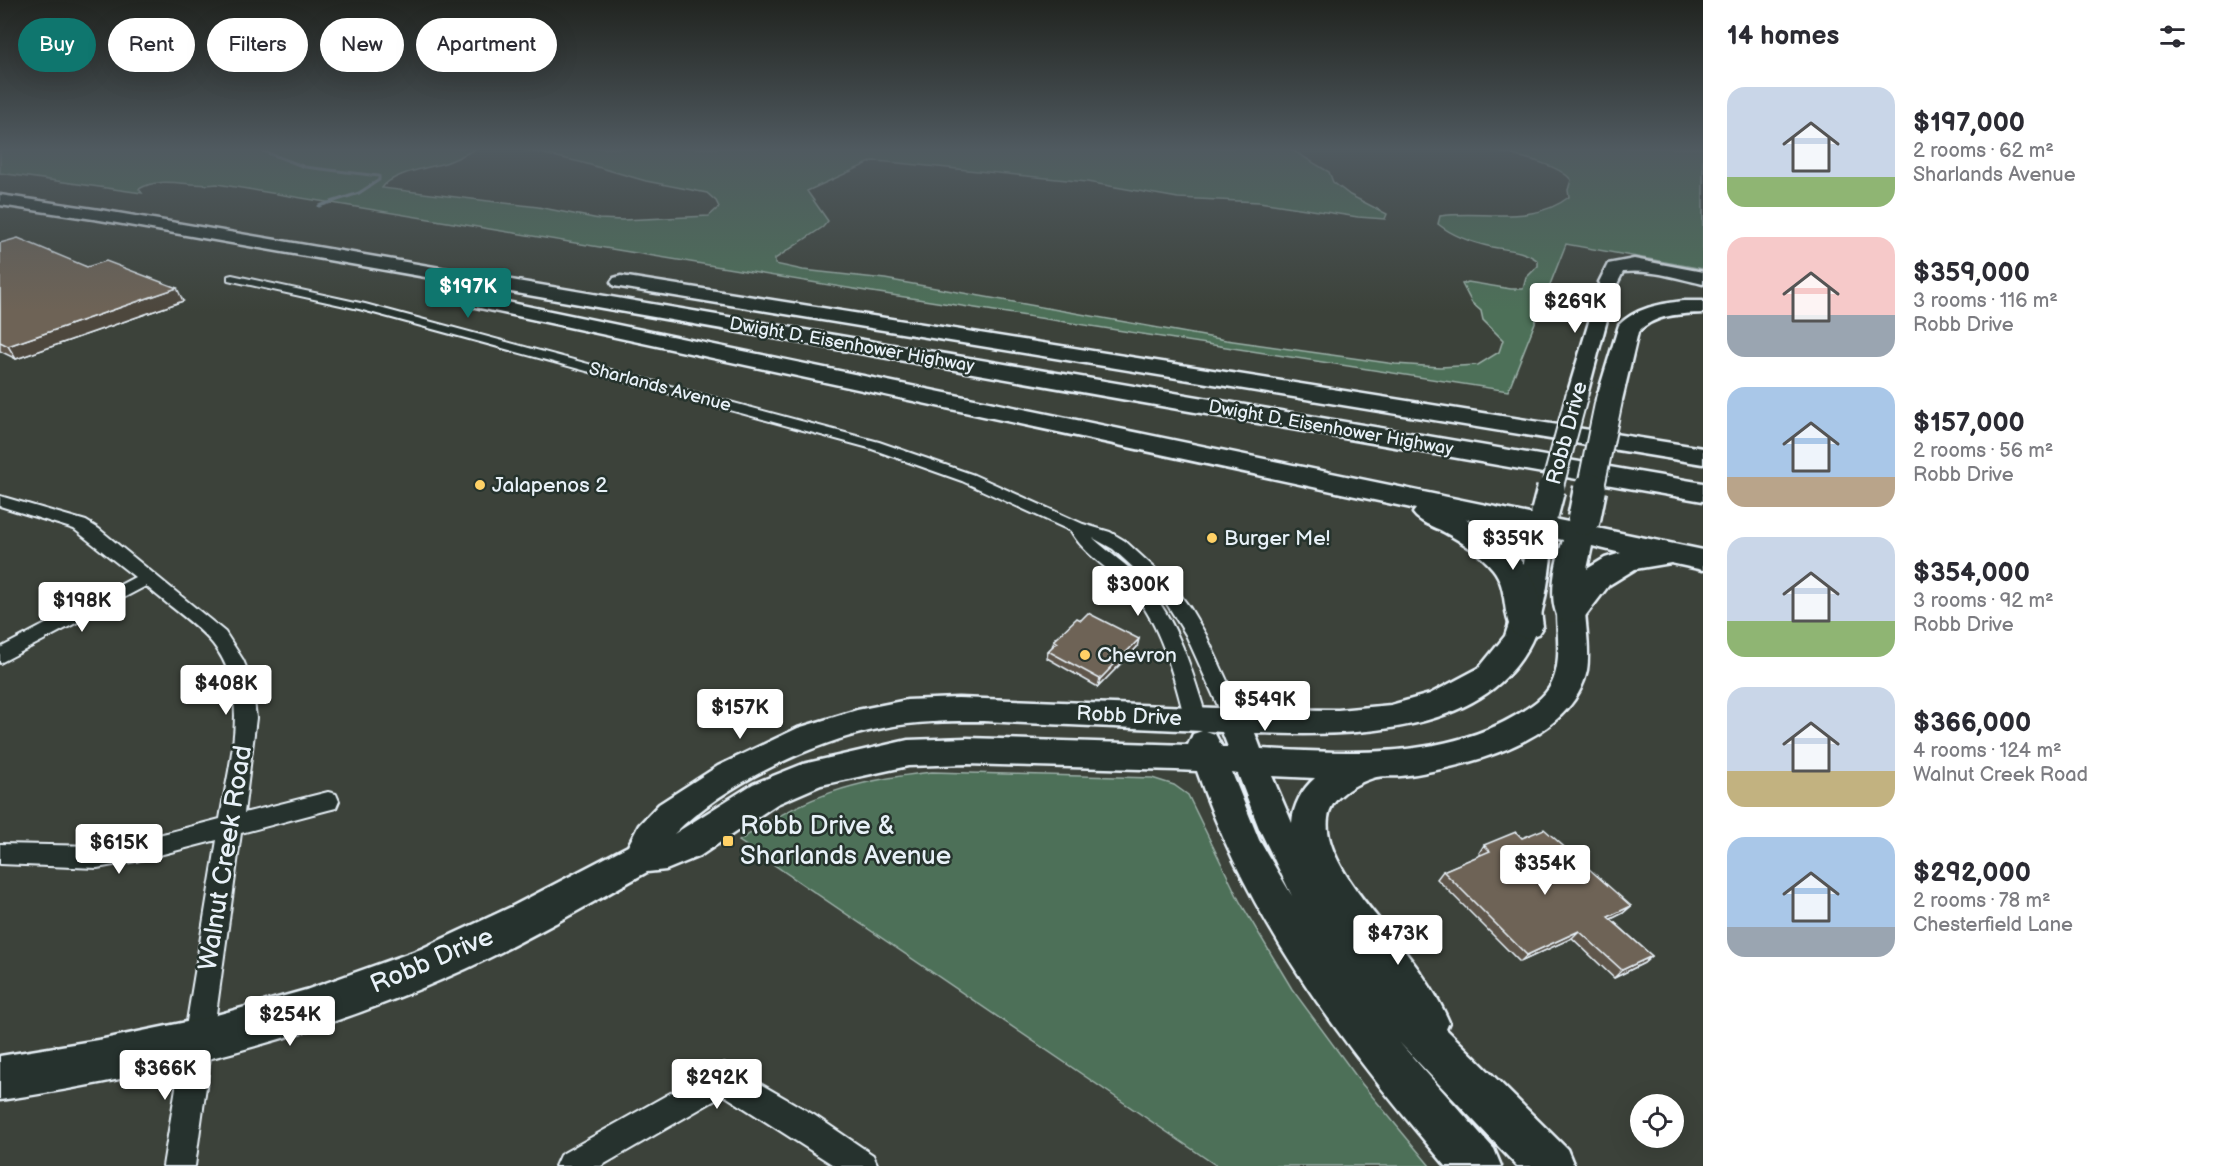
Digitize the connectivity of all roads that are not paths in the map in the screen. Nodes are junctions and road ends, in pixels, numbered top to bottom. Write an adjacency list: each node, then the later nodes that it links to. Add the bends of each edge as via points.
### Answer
1 (16, 202): 3 (highway, Dwight D. Eisenhower Highway)
2 (122, 202): 4 (highway)
3 (100, 215): 13 (highway, via 394,285); 14 (highway, Dwight D. Eisenhower Highway)
4 (429, 251)
5 (232, 278): 18 (street, Sharlands Avenue, via 361,306 865,442 968,477)
6 (1703, 278): 8 (highway, via 1623,266 1615,268)
7 (606, 280): 10 (highway, Dwight D. Eisenhower Highway)
8 (1609, 282): 16 (main road, Robb Drive, bridge)
9 (1703, 307): 17 (highway, bridge, via 1659,312 1633,323 1627,330)
10 (1471, 419): 11 (highway, via 1524,420); 12 (highway, Dwight D. Eisenhower Highway)
11 (1703, 449)
12 (1703, 456)
13 (1324, 480): 16 (highway); 22 (highway, via 1430,513 1484,544 1509,568 1518,583)
14 (1703, 492)
15 (3, 505): 20 (street, Walnut Creek Road, via 80,525)
16 (1544, 518): 17 (highway); 22 (main road, Robb Drive)
17 (1581, 526): 19 (highway); 21 (highway, via 1570,582)
18 (1077, 528): 24 (street, Sharlands Avenue, via 1081,537 1125,573 1152,605 1162,622); 25 (street, Sharlands Avenue, via 1119,545 1165,587 1196,635)
19 (1691, 558): 21 (highway, via 1648,557 1602,571)
20 (148, 578): 23 (street); 30 (street, Walnut Creek Road, via 218,637 233,656 242,679 247,704 245,732)
21 (1571, 611): 28 (main road, Robb Drive, via 1572,669 1565,689 1548,711 1502,739 1434,758)
22 (1526, 626): 25 (main road, Robb Drive, via 1491,675 1448,701 1422,710 1349,722)
23 (0, 656)
24 (1196, 720): 25 (main road, Robb Drive); 26 (main road, Sharlands Avenue); 32 (main road, Robb Drive, via 931,710 856,721 783,747 726,777 669,815 652,834)
25 (1234, 720): 27 (main road, Sharlands Avenue)
26 (1210, 758): 27 (main road, Robb Drive); 32 (main road, Robb Drive, via 967,751 919,752 866,760 790,783 687,845 666,854); 39 (main road, Sharlands Avenue, via 1253,864 1321,976)
27 (1249, 761): 28 (main road, Robb Drive); 35 (main road, Sharlands Avenue, via 1289,853 1331,928 1374,983)
28 (1369, 765): 35 (main road, via 1334,783 1314,802 1310,831 1314,847 1333,886)
29 (328, 801): 30 (street)
30 (231, 827): 31 (street, via 136,852 96,857); 33 (street, Walnut Creek Road)
31 (0, 854)
32 (641, 857): 33 (main road, Robb Drive, via 504,931 407,974 302,1013)
33 (198, 1043): 34 (main road, Robb Drive, via 83,1067); 36 (street, Walnut Creek Road)
34 (0, 1078)
35 (1472, 1088): 40 (main road, Sharlands Avenue)
36 (179, 1166)
37 (572, 1166): 38 (street, via 724,1078)
38 (862, 1166)
39 (1477, 1166)
40 (1550, 1166)

